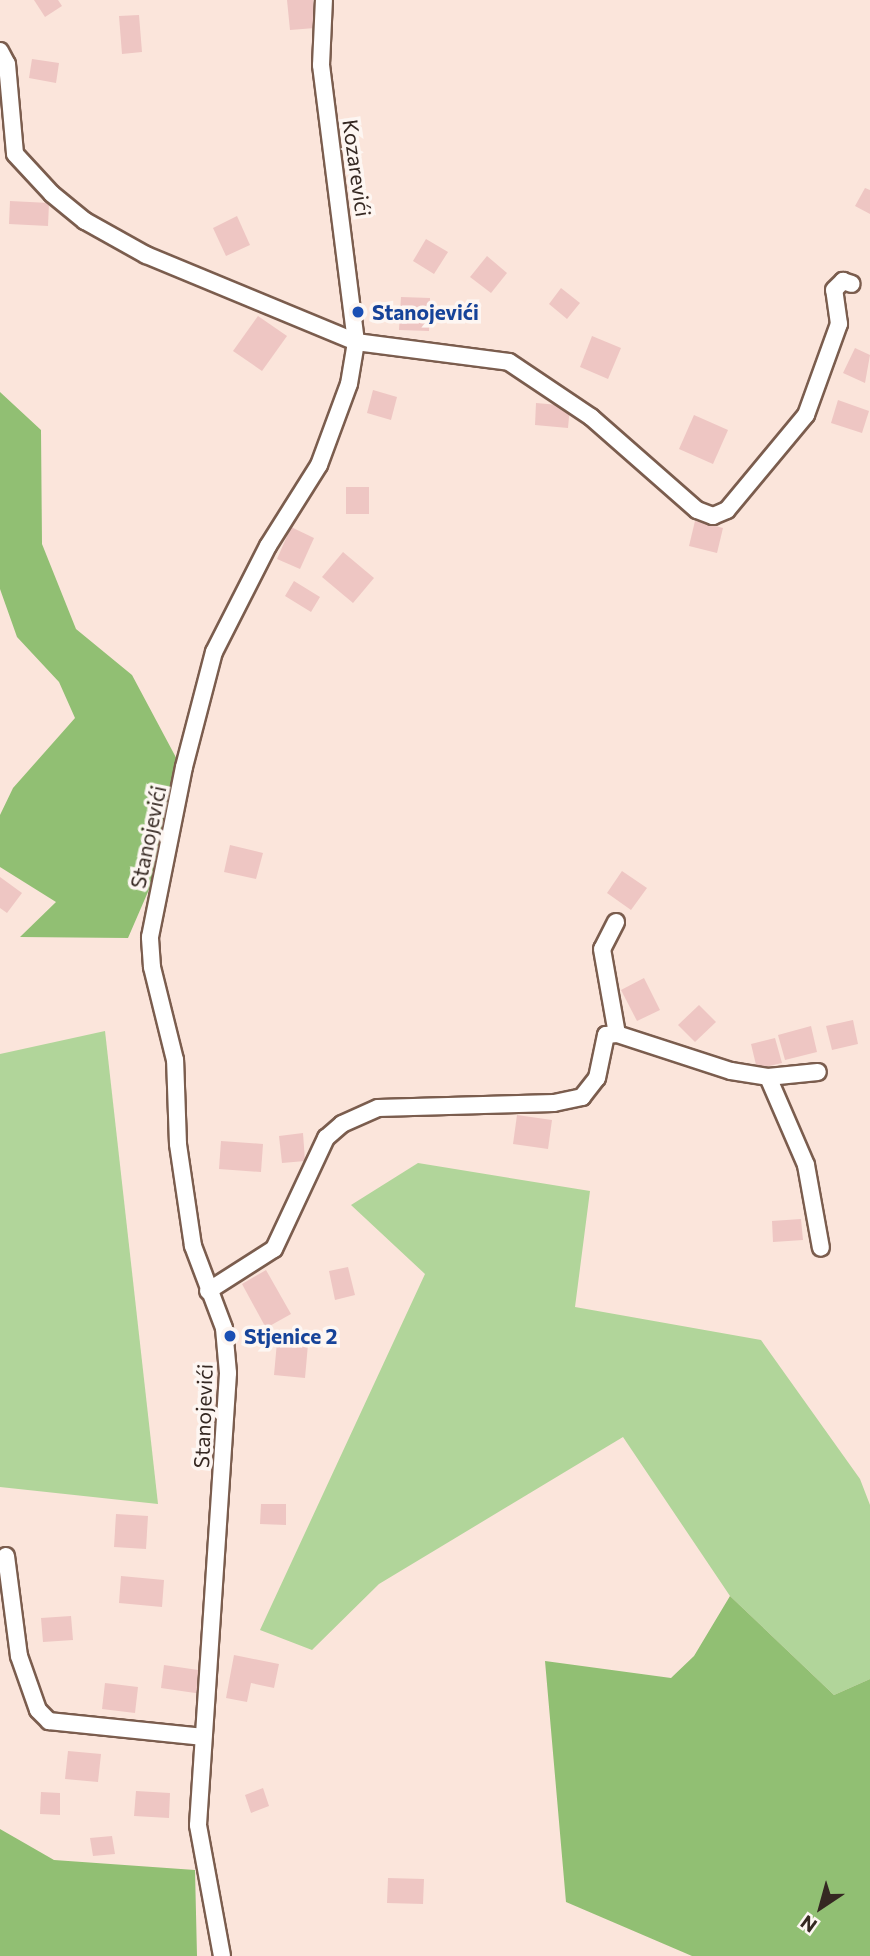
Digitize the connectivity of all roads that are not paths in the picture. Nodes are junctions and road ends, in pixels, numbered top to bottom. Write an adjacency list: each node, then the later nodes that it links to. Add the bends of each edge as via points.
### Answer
1 (324, 0): 4 (street, Kozarevići, via 321,65)
2 (0, 51): 4 (street, via 7,64 15,154 85,221 146,256)
3 (852, 284): 4 (street, via 844,281 834,290 839,324 806,415 727,510 713,516 697,510 591,417 509,362)
4 (356, 342): 10 (street, Stanojevići, via 340,419 215,652 201,692 153,910 152,967 175,1060 184,1195 197,1265)
5 (616, 922): 6 (street, via 602,949)
6 (617, 1034): 8 (street, via 731,1071); 10 (street, via 606,1035 601,1043 597,1078 582,1097 554,1103 378,1108 342,1124 316,1153 274,1249)
7 (818, 1072): 8 (street)
8 (768, 1077): 9 (street, via 806,1165)
9 (821, 1248)
10 (208, 1291): 12 (street, Stanojevići, via 224,1328 228,1373 212,1669)
11 (6, 1556): 12 (street, via 19,1656 38,1710 49,1721)
12 (203, 1737): 13 (street, Stanojevići, via 198,1825)
13 (222, 1956)

